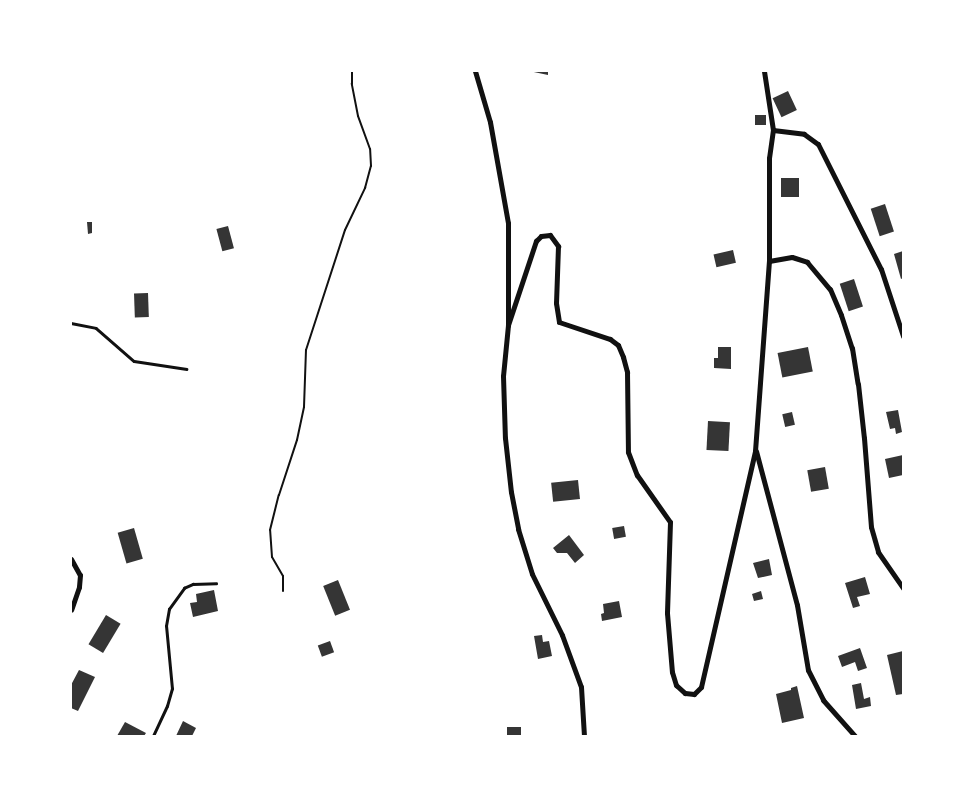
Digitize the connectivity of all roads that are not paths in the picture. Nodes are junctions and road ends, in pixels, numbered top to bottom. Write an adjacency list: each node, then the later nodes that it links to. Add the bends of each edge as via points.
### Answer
1 (475, 71): 6 (street, via 490,122 505,197)
2 (764, 71): 3 (street)
3 (773, 130): 4 (street, via 769,158); 7 (street, via 804,134 818,144 881,269)
4 (769, 261): 9 (street); 12 (street, via 792,257 807,262 830,289 841,315 852,348 858,384 871,528 878,552)
5 (71, 323): 8 (lane, via 96,328 134,361)
6 (508, 325): 9 (street, via 536,241 541,236 550,235 558,246 556,303 559,322 610,339 618,345 623,356 628,452 637,475 670,522 668,613 672,672 676,685 685,694 694,694 701,687); 15 (street, via 502,376 511,492 532,574 562,636 581,687)
7 (903, 336)
8 (186, 369)
9 (755, 451): 16 (street, via 797,605 808,670 823,700)
10 (71, 559): 13 (street, via 80,575)
11 (216, 583): 14 (lane, via 193,584 184,588 170,609 166,626 172,689)
12 (903, 588)
13 (71, 610)
14 (153, 736)
15 (584, 736)
16 (855, 736)

